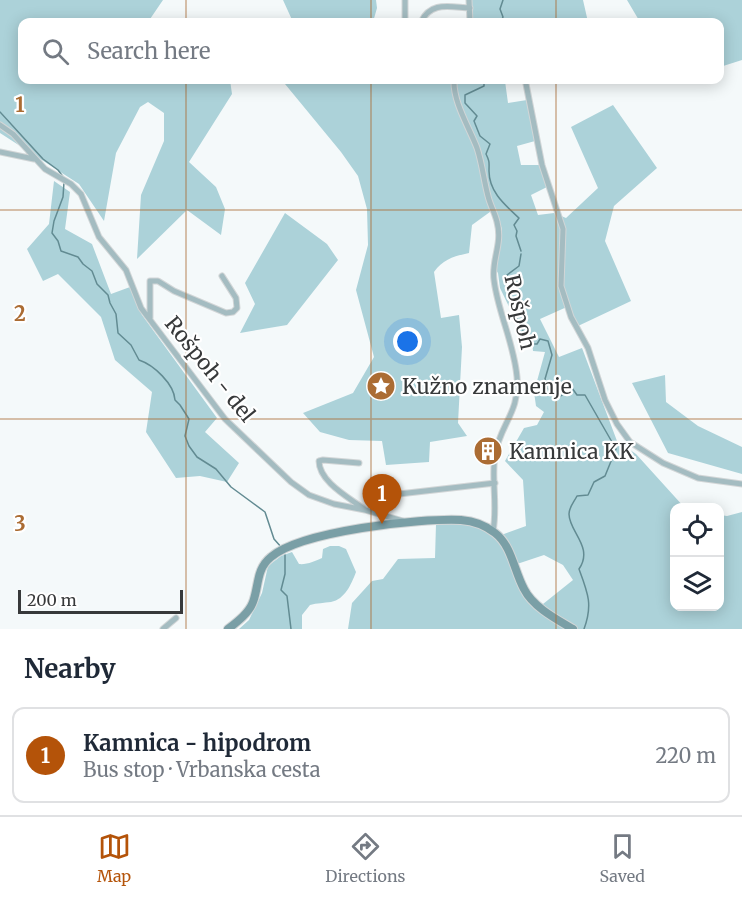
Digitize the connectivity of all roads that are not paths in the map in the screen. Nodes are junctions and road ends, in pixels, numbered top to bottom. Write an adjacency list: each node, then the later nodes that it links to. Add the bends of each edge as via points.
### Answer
1 (405, 0): 4 (street)
2 (469, 0): 3 (street)
3 (470, 8): 5 (street, via 435,8); 6 (street)
4 (405, 18)
5 (423, 18)
6 (470, 18)
7 (454, 84): 15 (street, Rošpoh, via 497,219 499,240 494,280 517,373 515,406 495,457)
8 (526, 84): 16 (street, via 542,165 562,229 561,286 617,424 630,442 663,463 698,478)
9 (0, 125): 11 (street)
10 (0, 152): 11 (street)
11 (36, 159): 13 (street, Rošpoh - del, via 81,194 99,237 126,270 141,308)
12 (222, 276): 13 (street, Rošpoh - del, via 236,298 237,308 233,312 226,313 150,281)
13 (150, 319): 18 (street, Rošpoh - del, via 225,419 291,482 309,495)
14 (359, 463): 18 (street, Rošpoh - del, via 319,461 327,479)
15 (495, 483): 17 (street); 20 (street, Rošpoh)
16 (742, 484)
17 (399, 494)
18 (365, 510): 19 (street, Rošpoh - del)
19 (407, 524): 20 (street, via 461,520); 23 (street, via 309,538 277,552 263,565 252,605)
20 (493, 531): 24 (street, via 511,556 524,590)
21 (176, 618): 22 (street)
22 (164, 629)
23 (228, 629)
24 (573, 629)

